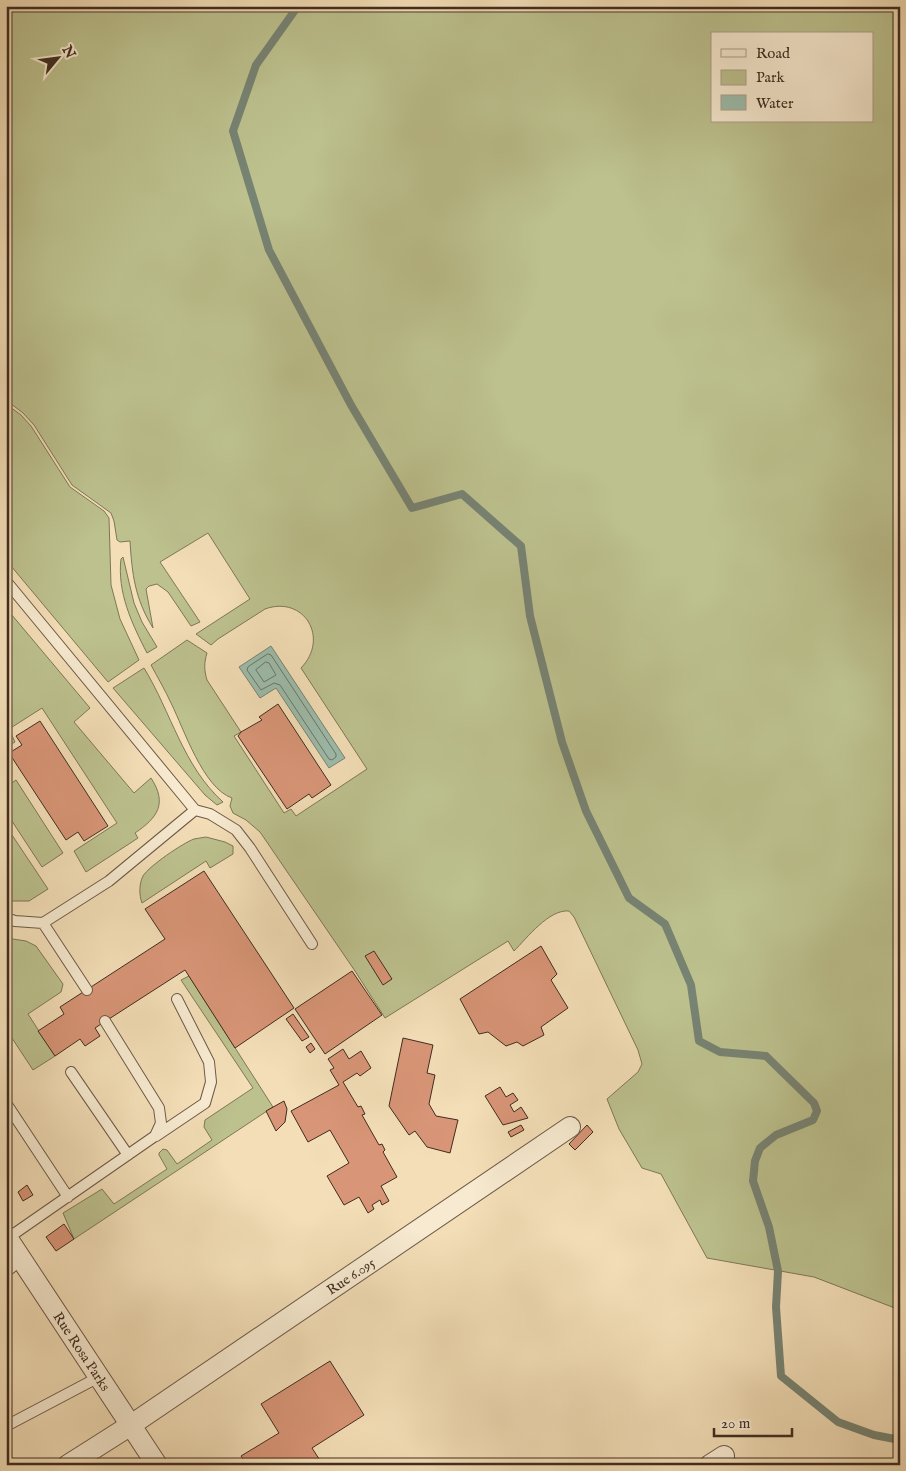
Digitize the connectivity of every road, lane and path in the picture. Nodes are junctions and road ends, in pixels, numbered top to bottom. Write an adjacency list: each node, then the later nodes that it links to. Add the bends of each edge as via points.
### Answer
1 (6, 581): 2 (lane)
2 (195, 810): 4 (lane, via 109,881); 5 (lane, via 210,814 236,830)
3 (6, 918): 4 (lane)
4 (43, 923): 6 (lane)
5 (312, 944)
6 (87, 990)
7 (177, 999): 12 (lane, via 209,1062 211,1082 205,1103)
8 (105, 1021): 12 (lane, via 159,1108 161,1123)
9 (72, 1072): 13 (lane)
10 (6, 1103): 14 (lane)
11 (570, 1127): 19 (street, Rue 6.095)
12 (156, 1136): 13 (lane)
13 (128, 1155): 14 (lane)
14 (68, 1197): 15 (lane)
15 (7, 1237): 16 (street, Rue Rosa Parks)
16 (22, 1259): 17 (lane); 18 (street, Rue Rosa Parks)
17 (6, 1272)
18 (100, 1377): 19 (street, Rue Rosa Parks); 20 (lane)
19 (131, 1425): 21 (street, Rue 6.095); 22 (street, Rue Rosa Parks)
20 (6, 1426)
21 (68, 1465)
22 (157, 1465)

